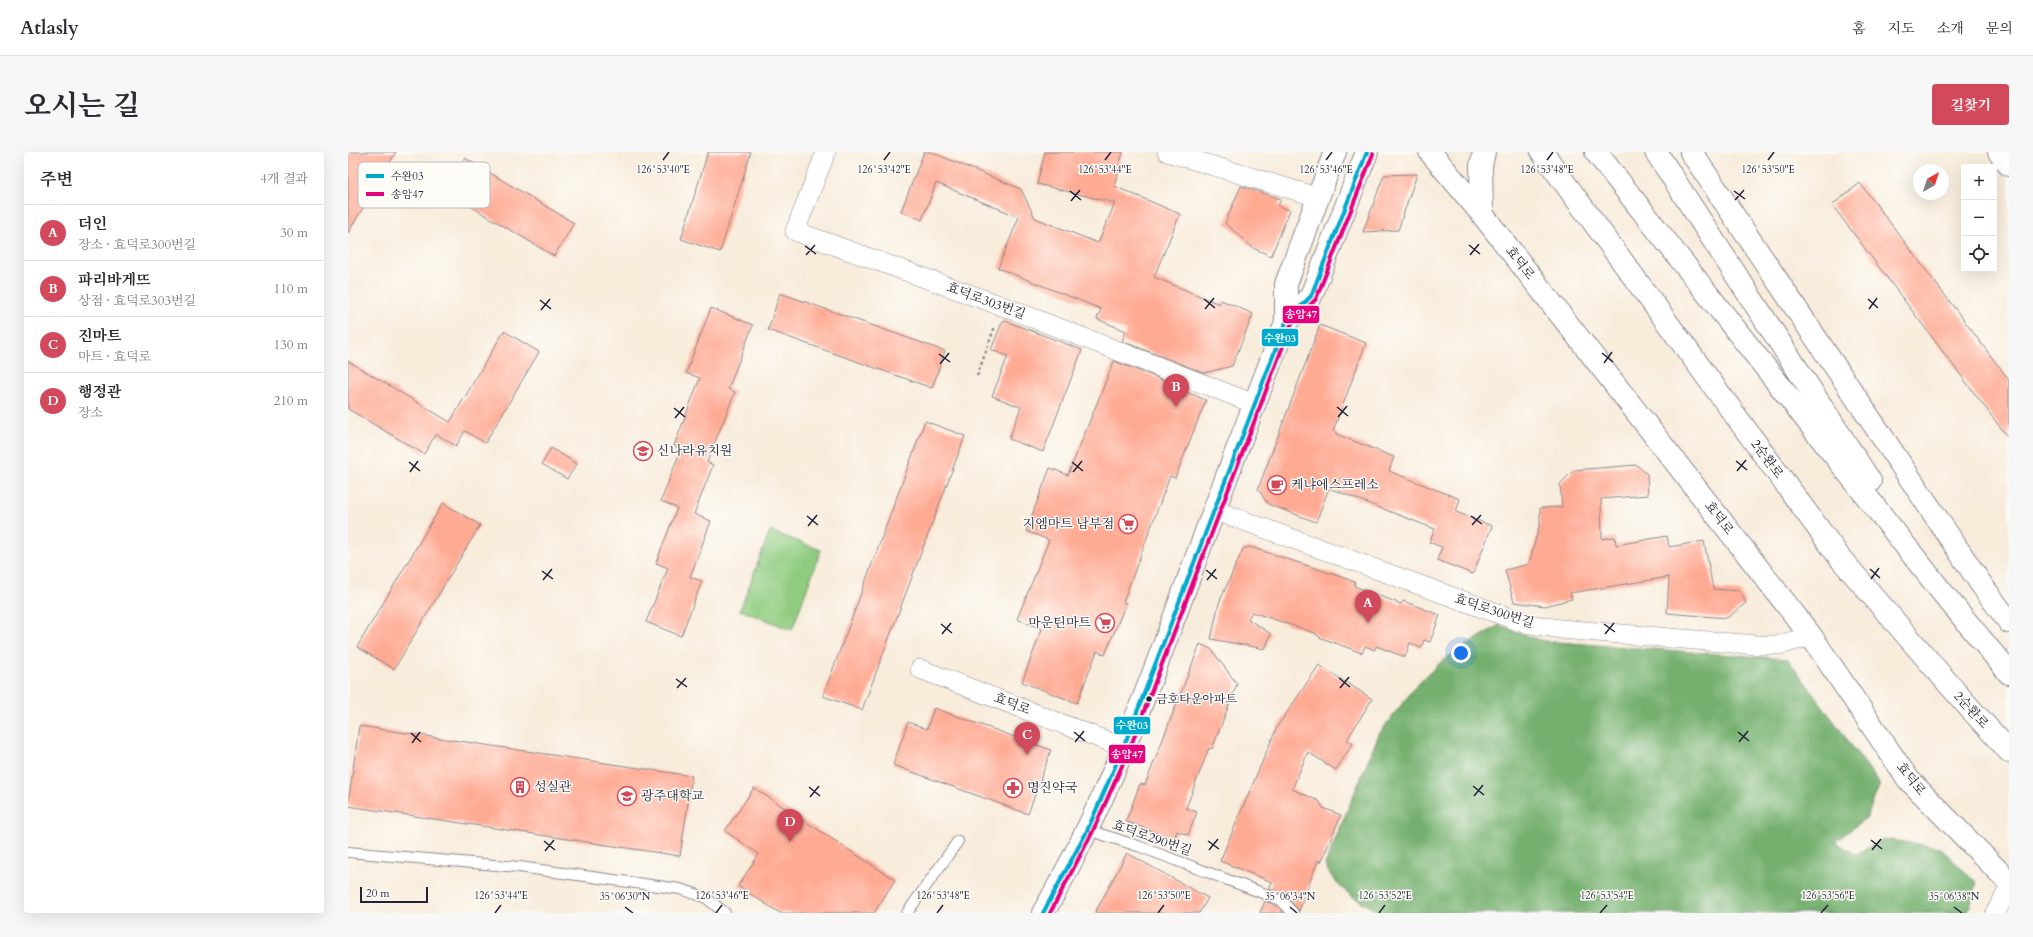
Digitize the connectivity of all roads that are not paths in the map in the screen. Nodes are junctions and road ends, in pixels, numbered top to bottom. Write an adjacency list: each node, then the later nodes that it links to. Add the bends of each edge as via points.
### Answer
1 (826, 152): 16 (street, 효덕로303번길, via 795,231 1002,306)
2 (1168, 152): 13 (street)
3 (1368, 152): 15 (main road, via 1311,296)
4 (1430, 152): 14 (main road, 효덕로)
5 (1484, 152): 14 (main road, via 1481,166)
6 (1542, 152): 24 (main road, 2순환로, via 1840,558)
7 (1596, 152): 18 (main road)
8 (1656, 152): 18 (main road)
9 (1691, 152): 19 (main road)
10 (1999, 152): 12 (main road)
11 (1338, 154): 13 (main road)
12 (2009, 165)
13 (1317, 197): 15 (main road, via 1286,284)
14 (1482, 214): 20 (main road, 효덕로)
15 (1286, 322): 16 (main road)
16 (1255, 404): 17 (main road)
17 (1214, 510): 20 (street, 효덕로300번길, via 1524,623 1560,629 1757,645 1779,645); 23 (main road)
18 (1941, 591): 22 (main road)
19 (2009, 622)
20 (1811, 636): 28 (main road, 효덕로, via 1908,779)
21 (920, 669): 23 (street, 효덕로)
22 (2009, 673)
23 (1125, 748): 25 (main road)
24 (2009, 751)
25 (1088, 830): 32 (main road); 33 (lane, 효덕로290번길, via 1274,897 1281,900)
26 (958, 841): 31 (lane)
27 (348, 852): 30 (lane, via 519,867 680,888 705,897)
28 (2009, 882)
29 (2009, 889): 34 (street)
30 (725, 913)
31 (906, 913)
32 (1043, 913)
33 (1293, 913)
34 (1995, 913)

